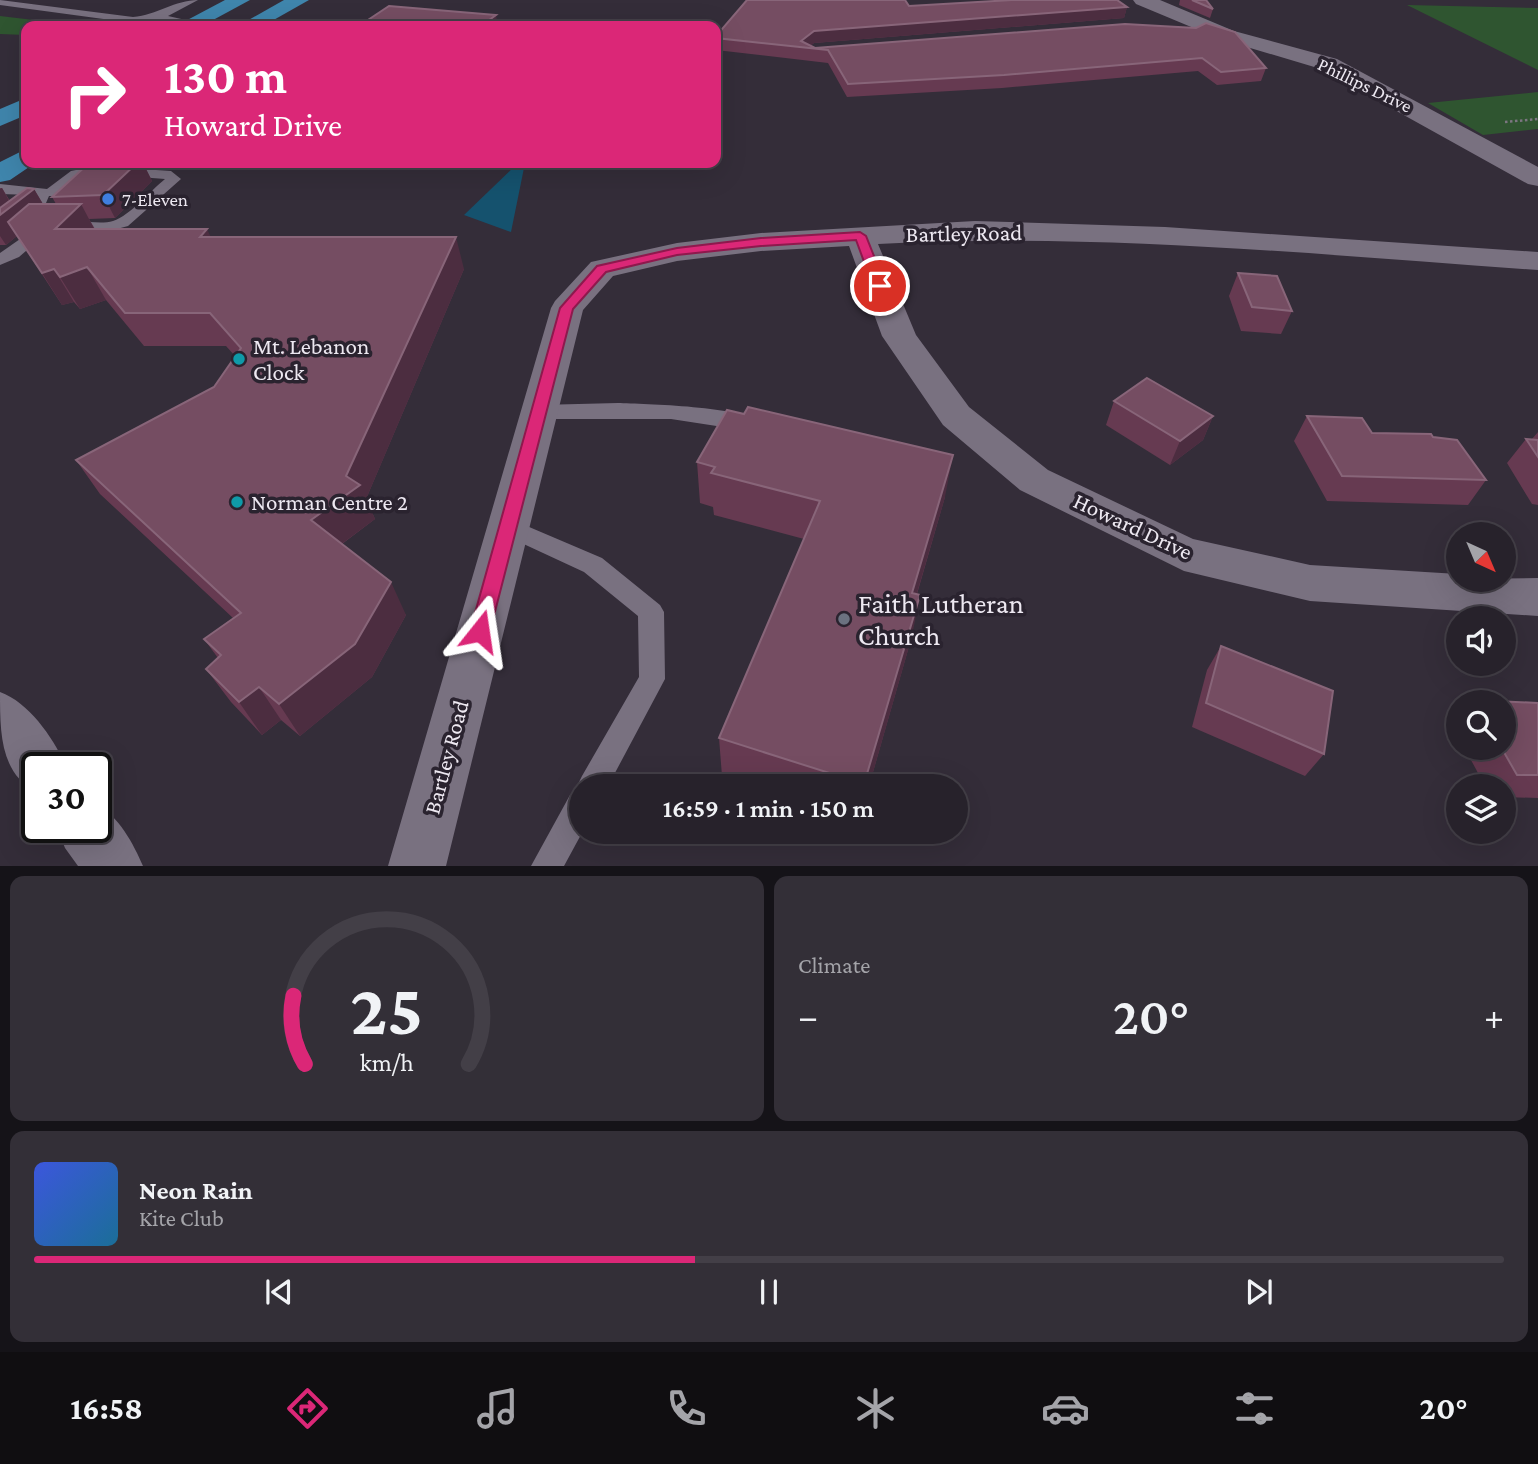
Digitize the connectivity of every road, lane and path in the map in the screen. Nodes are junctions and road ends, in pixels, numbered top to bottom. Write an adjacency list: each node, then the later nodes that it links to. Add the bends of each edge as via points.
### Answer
1 (193, 0): 6 (lane)
2 (240, 0): 8 (main road)
3 (299, 0): 9 (main road)
4 (1143, 0): 11 (street, Phillips Drive)
5 (0, 2): 6 (lane, via 133,20)
6 (156, 18): 7 (lane)
7 (171, 21)
8 (198, 21)
9 (258, 21)
10 (1158, 28): 11 (street)
11 (1227, 35): 15 (street, Phillips Drive, via 1329,64)
12 (21, 108): 13 (main road)
13 (0, 119)
14 (21, 163): 16 (main road)
15 (1538, 178)
16 (2, 187): 17 (lane)
17 (47, 192): 18 (lane, via 72,192); 20 (lane, via 76,174 96,170 171,175 174,179 122,223 102,228); 21 (lane)
18 (77, 198)
19 (60, 213): 20 (lane)
20 (44, 227): 23 (lane)
21 (0, 234)
22 (860, 236): 24 (street, Bartley Road, via 975,230 1152,236); 25 (street, Bartley Road, via 677,252 602,269 567,308); 28 (street, Howard Drive, via 899,336 956,416 1034,480 1184,554 1310,583)
23 (0, 260)
24 (1538, 261)
25 (539, 412): 26 (lane, via 647,409 717,416); 27 (street, Bartley Road)
26 (771, 429)
27 (508, 527): 31 (lane, via 593,565 651,612 652,679); 35 (street, Bartley Road)
28 (1538, 597)
29 (0, 715): 30 (street)
30 (28, 752)
31 (599, 774)
32 (569, 827): 36 (lane)
33 (96, 843): 34 (street)
34 (114, 866)
35 (417, 866)
36 (547, 866)

